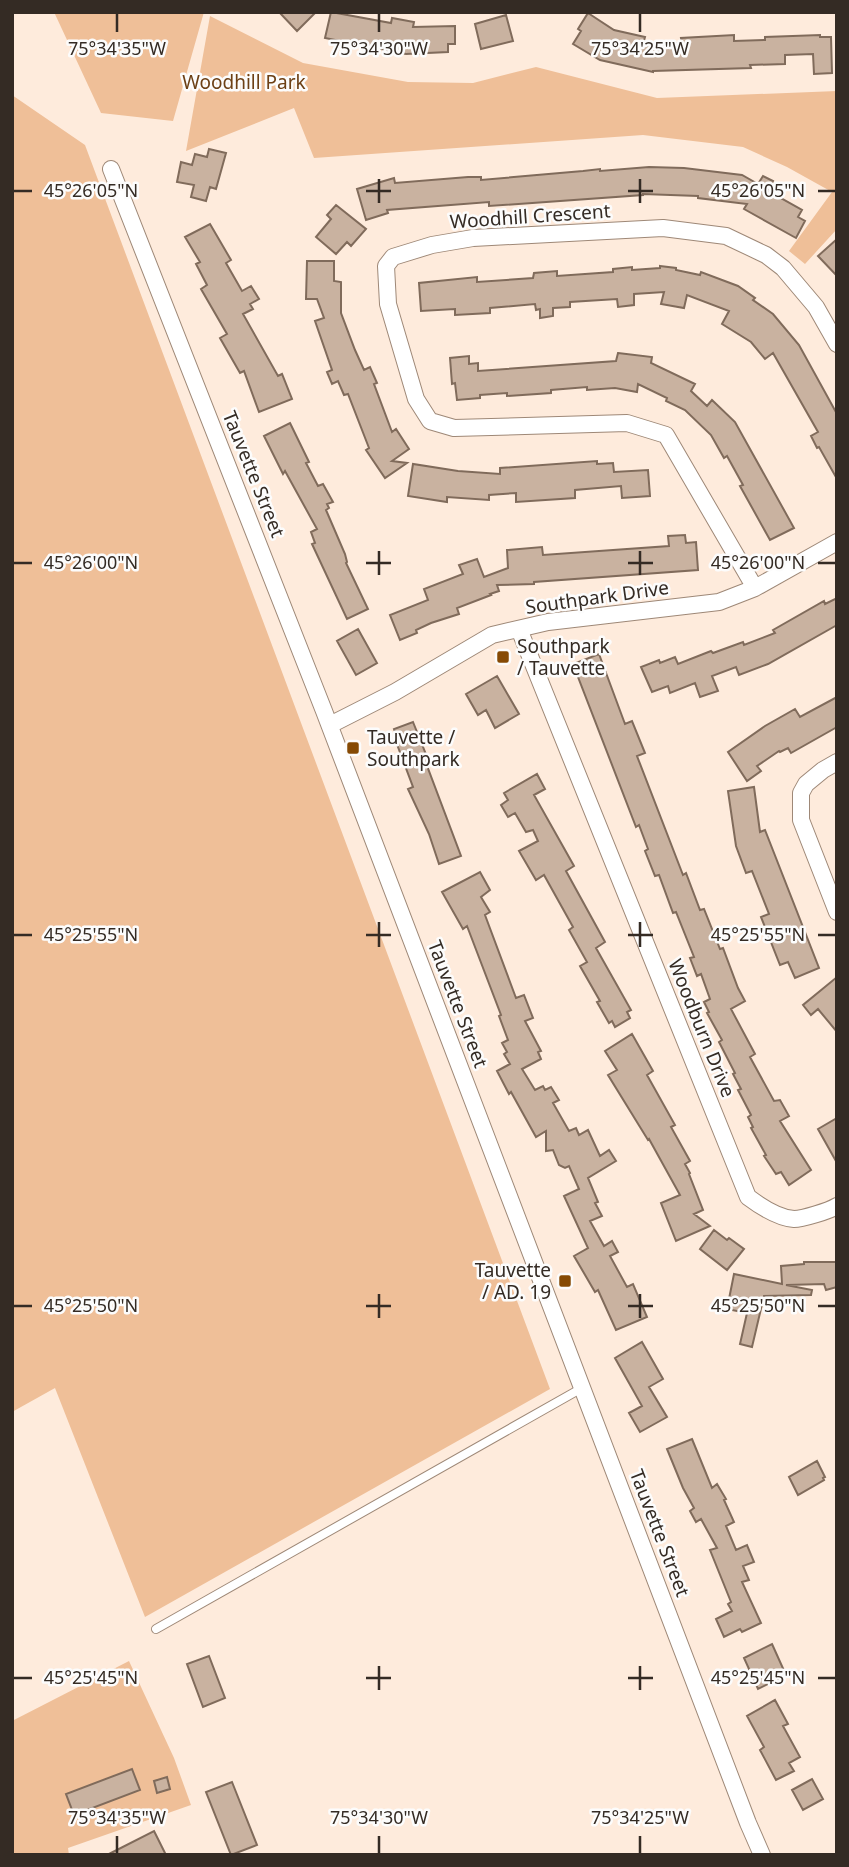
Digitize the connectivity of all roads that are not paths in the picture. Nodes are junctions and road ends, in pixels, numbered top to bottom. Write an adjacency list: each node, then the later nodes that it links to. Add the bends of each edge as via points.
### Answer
1 (111, 169): 6 (street, Tauvette Street)
2 (837, 344): 4 (street, Woodhill Crescent, via 816,307 783,268 726,236 663,228 473,238 393,257 386,266 388,304 416,399 430,421 454,428 627,423 666,435)
3 (837, 542): 4 (street, Southpark Drive)
4 (755, 588): 5 (street, Southpark Drive, via 719,602)
5 (519, 629): 6 (street, Southpark Drive, via 492,635); 9 (street, Woodburn Drive, via 748,1197 794,1219)
6 (330, 725): 10 (street, Tauvette Street)
7 (837, 762): 8 (street, via 806,784 801,793 801,820)
8 (837, 912)
9 (837, 1206)
10 (582, 1388): 11 (lane); 12 (street, Tauvette Street)
11 (156, 1629)
12 (762, 1855)

